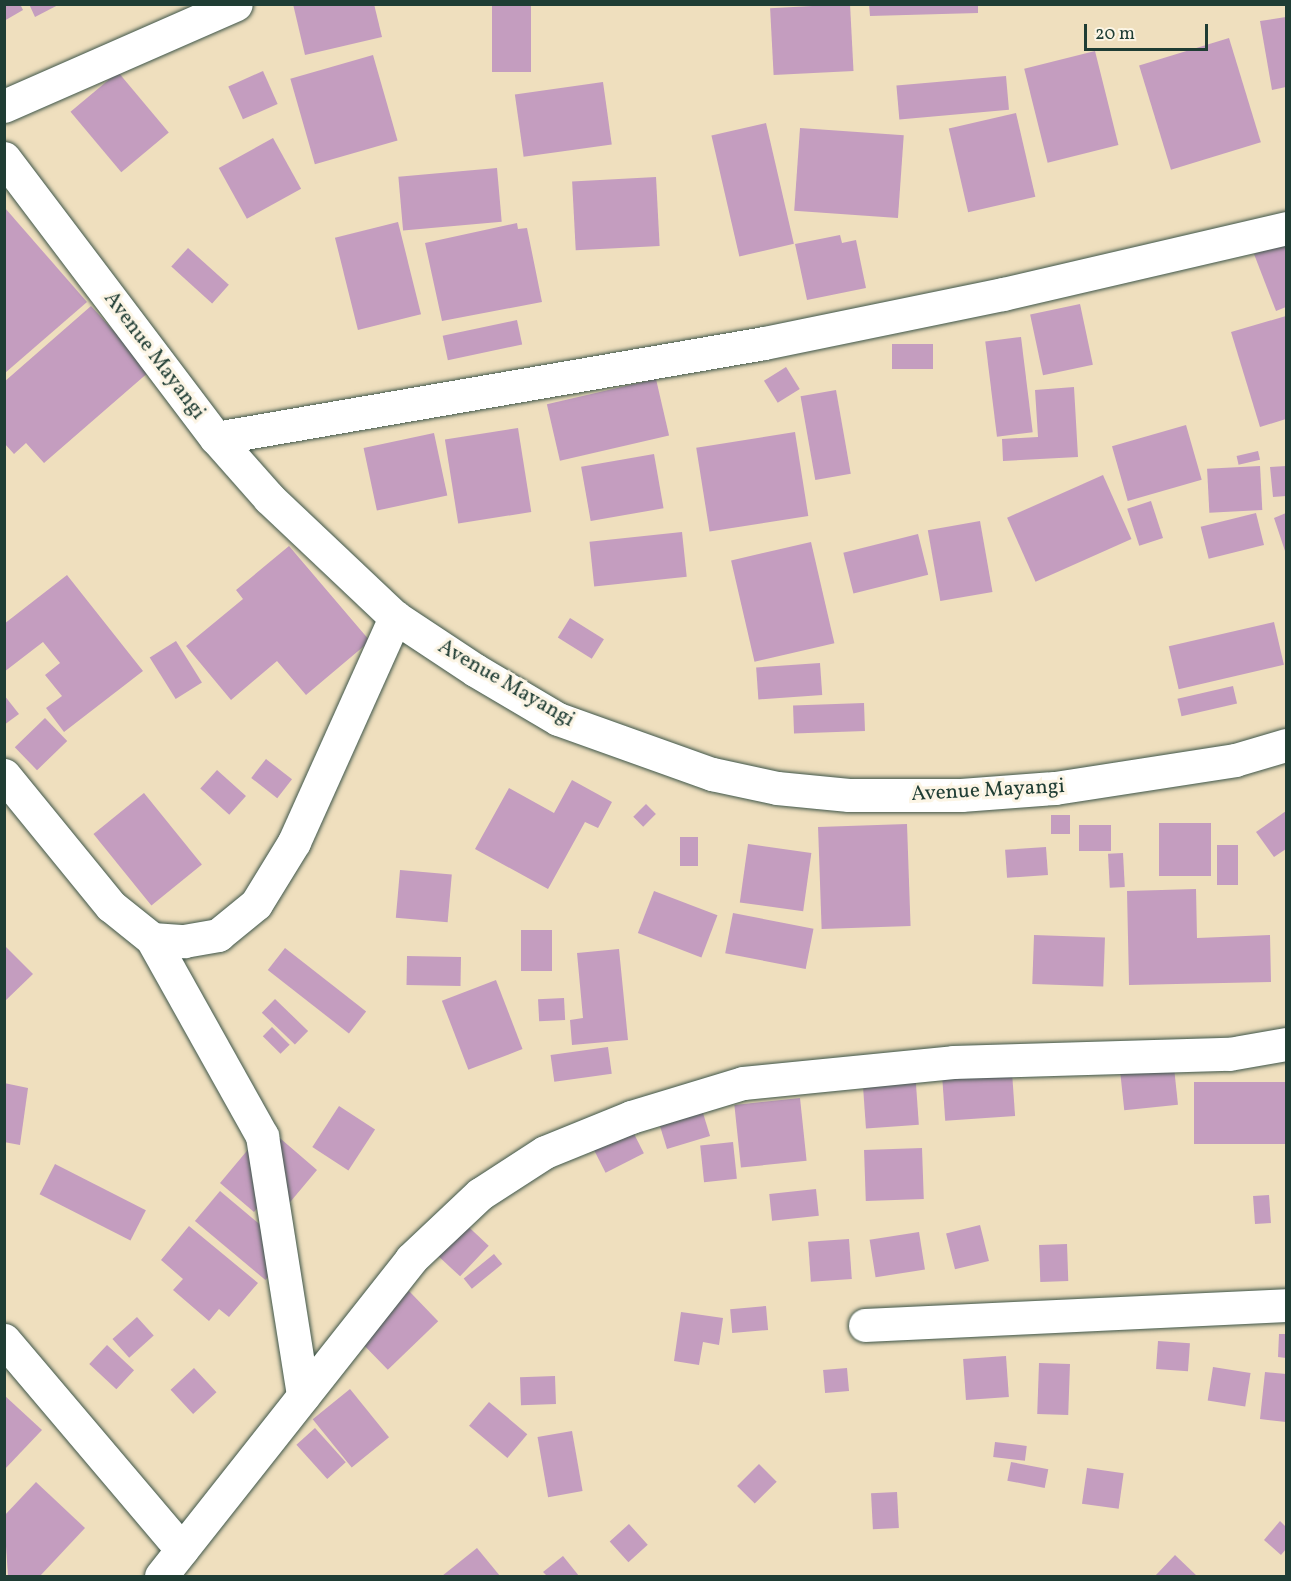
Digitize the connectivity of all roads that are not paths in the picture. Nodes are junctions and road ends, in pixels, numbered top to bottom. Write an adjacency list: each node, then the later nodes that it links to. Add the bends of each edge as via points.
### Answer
1 (236, 4): 2 (street)
2 (4, 106)
3 (4, 158): 5 (street, Avenue Mayangi)
4 (1287, 228): 5 (street, via 1003,294 764,343)
5 (216, 438): 6 (street, Avenue Mayangi, via 278,506)
6 (395, 616): 7 (street, Avenue Mayangi, via 558,719 712,774 777,788 849,795 961,795 1055,788 1235,760); 9 (street, via 294,842 256,904 218,936 184,941)
7 (1287, 745)
8 (7, 782): 9 (street, via 111,906)
9 (152, 939): 14 (street, via 262,1136)
10 (1287, 1044): 14 (street, via 1228,1054 953,1062 854,1070 743,1083 631,1117 545,1152 480,1194 411,1259)
11 (1287, 1305): 12 (street)
12 (865, 1325)
13 (4, 1340): 15 (street)
14 (303, 1396): 15 (street)
15 (182, 1550): 16 (street)
16 (161, 1576)

